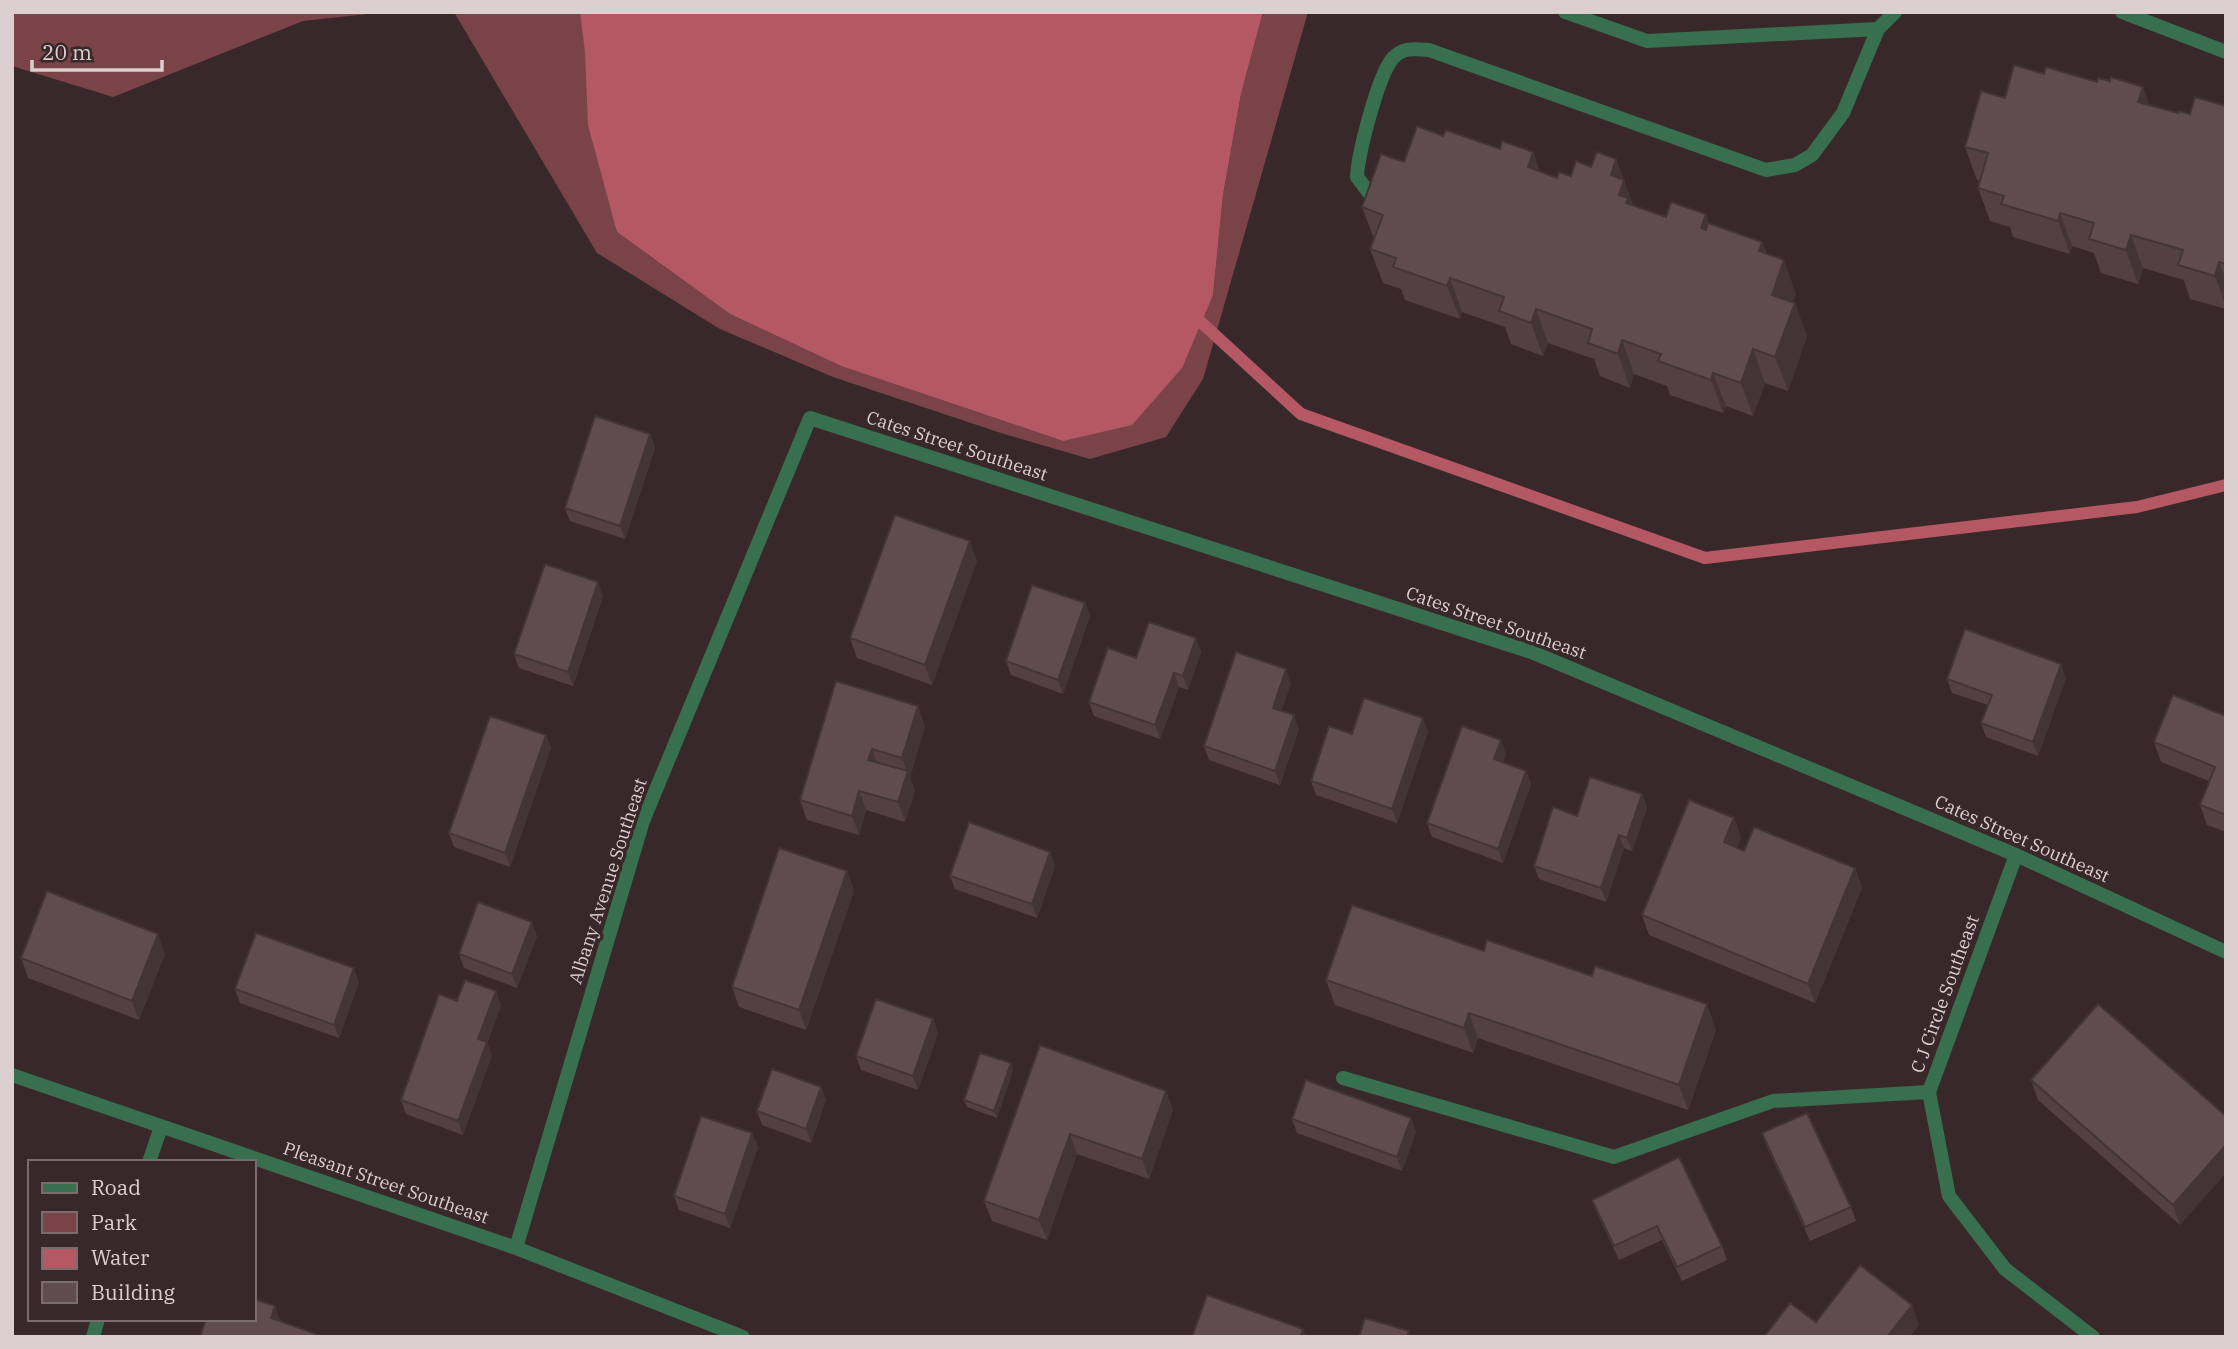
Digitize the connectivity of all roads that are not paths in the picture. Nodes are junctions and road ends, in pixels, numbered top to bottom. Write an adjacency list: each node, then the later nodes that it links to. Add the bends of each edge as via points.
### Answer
1 (1565, 12): 4 (street, via 1647,41)
2 (1895, 12): 4 (street)
3 (2122, 12): 5 (street)
4 (1878, 29): 6 (street, via 1843,113 1812,155 1795,165 1766,170 1429,50 1409,48 1395,56 1385,71 1358,161 1357,177 1373,198)
5 (2226, 52)
6 (1388, 204)
7 (810, 418): 8 (street, Cates Street Southeast, via 1534,653); 15 (street, Albany Avenue Southeast, via 643,821)
8 (2015, 855): 9 (street, Cates Street Southeast); 12 (street, C J Circle Southeast)
9 (2226, 952)
10 (12, 1075): 13 (street, Pleasant Street Southeast)
11 (1343, 1078): 12 (street, via 1614,1157 1773,1101)
12 (1929, 1092): 17 (street, C J Circle Southeast, via 1949,1196 2005,1269)
13 (160, 1127): 14 (street); 15 (street, Pleasant Street Southeast)
14 (150, 1160)
15 (516, 1248): 16 (street, Pleasant Street Southeast)
16 (743, 1337)
17 (2093, 1337)

